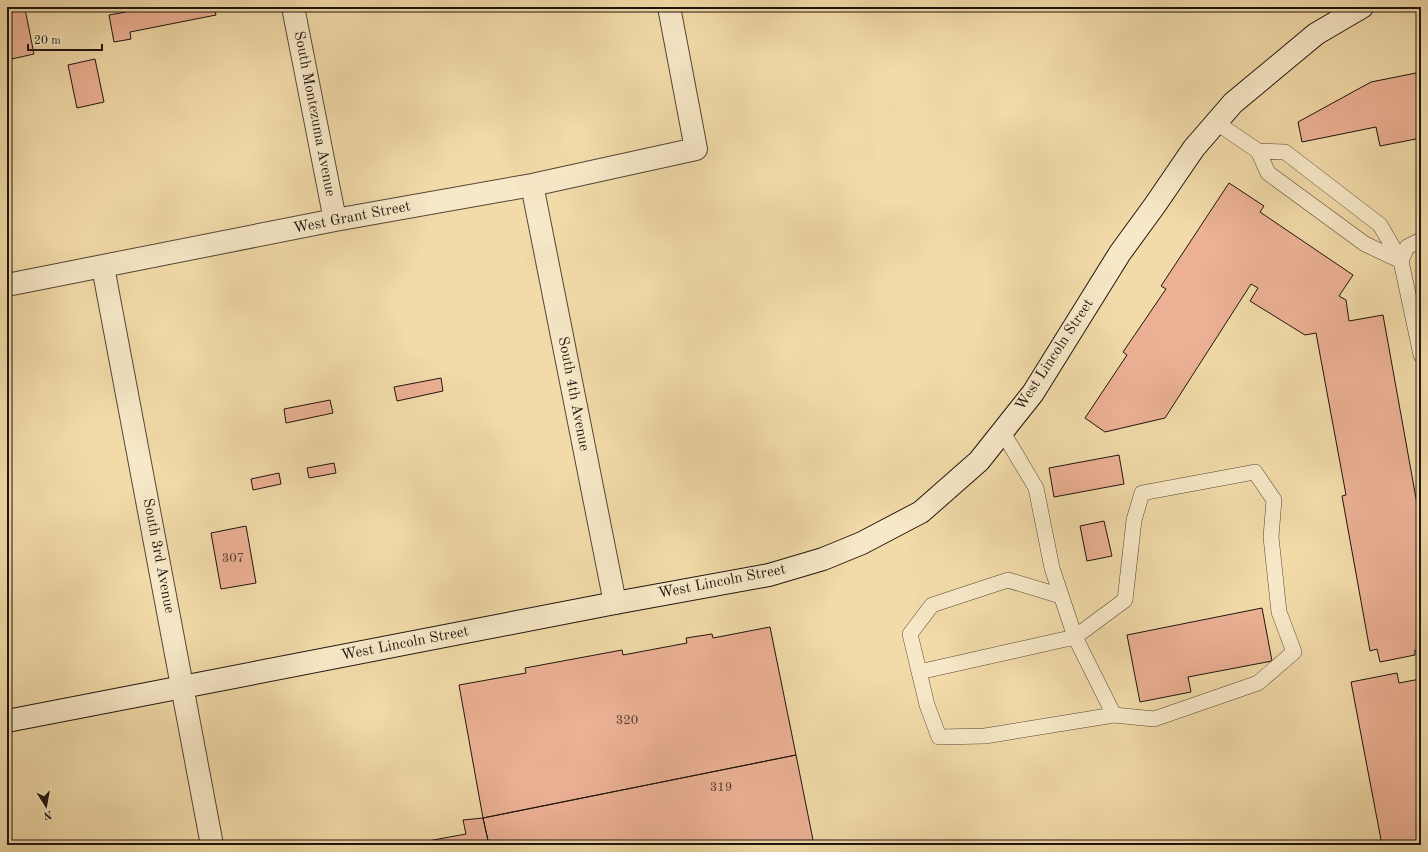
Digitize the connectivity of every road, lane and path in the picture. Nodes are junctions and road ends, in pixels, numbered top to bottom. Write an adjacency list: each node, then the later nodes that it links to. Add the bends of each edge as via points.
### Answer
1 (293, 7): 7 (street, South Montezuma Avenue)
2 (669, 7): 6 (street, West Grant Street, via 696,149)
3 (1362, 7): 4 (street, West Lincoln Street, via 1316,34 1233,103)
4 (1217, 123): 5 (lane); 13 (street, West Lincoln Street, via 1194,148 1156,206 1120,253 1033,393)
5 (1258, 152): 9 (lane, via 1268,173 1365,244); 9 (lane, via 1285,152 1330,185 1380,225)
6 (532, 185): 7 (street, West Grant Street); 15 (street, South 4th Avenue)
7 (335, 220): 10 (street, West Grant Street)
8 (1421, 240): 9 (lane, via 1407,247)
9 (1401, 261): 12 (lane)
10 (103, 267): 11 (street, West Grant Street); 18 (street, South 3rd Avenue)
11 (7, 285)
12 (1421, 355)
13 (1002, 431): 14 (lane, via 1036,488 1052,568); 15 (street, West Lincoln Street, via 979,461 921,512 862,543 823,559 770,575)
14 (1061, 596): 16 (lane); 17 (lane, via 1008,580 932,605 910,634)
15 (615, 603): 18 (street, West Lincoln Street)
16 (1075, 637): 17 (lane); 19 (lane); 19 (lane, via 1125,600 1134,520 1142,493 1255,472 1274,500 1271,538 1279,612 1294,652 1258,683 1154,719)
17 (919, 672): 19 (lane, via 927,705 939,737 984,736)
18 (183, 688): 20 (street, West Lincoln Street); 21 (street, South 3rd Avenue)
19 (1114, 715)
20 (7, 721)
21 (212, 845)

